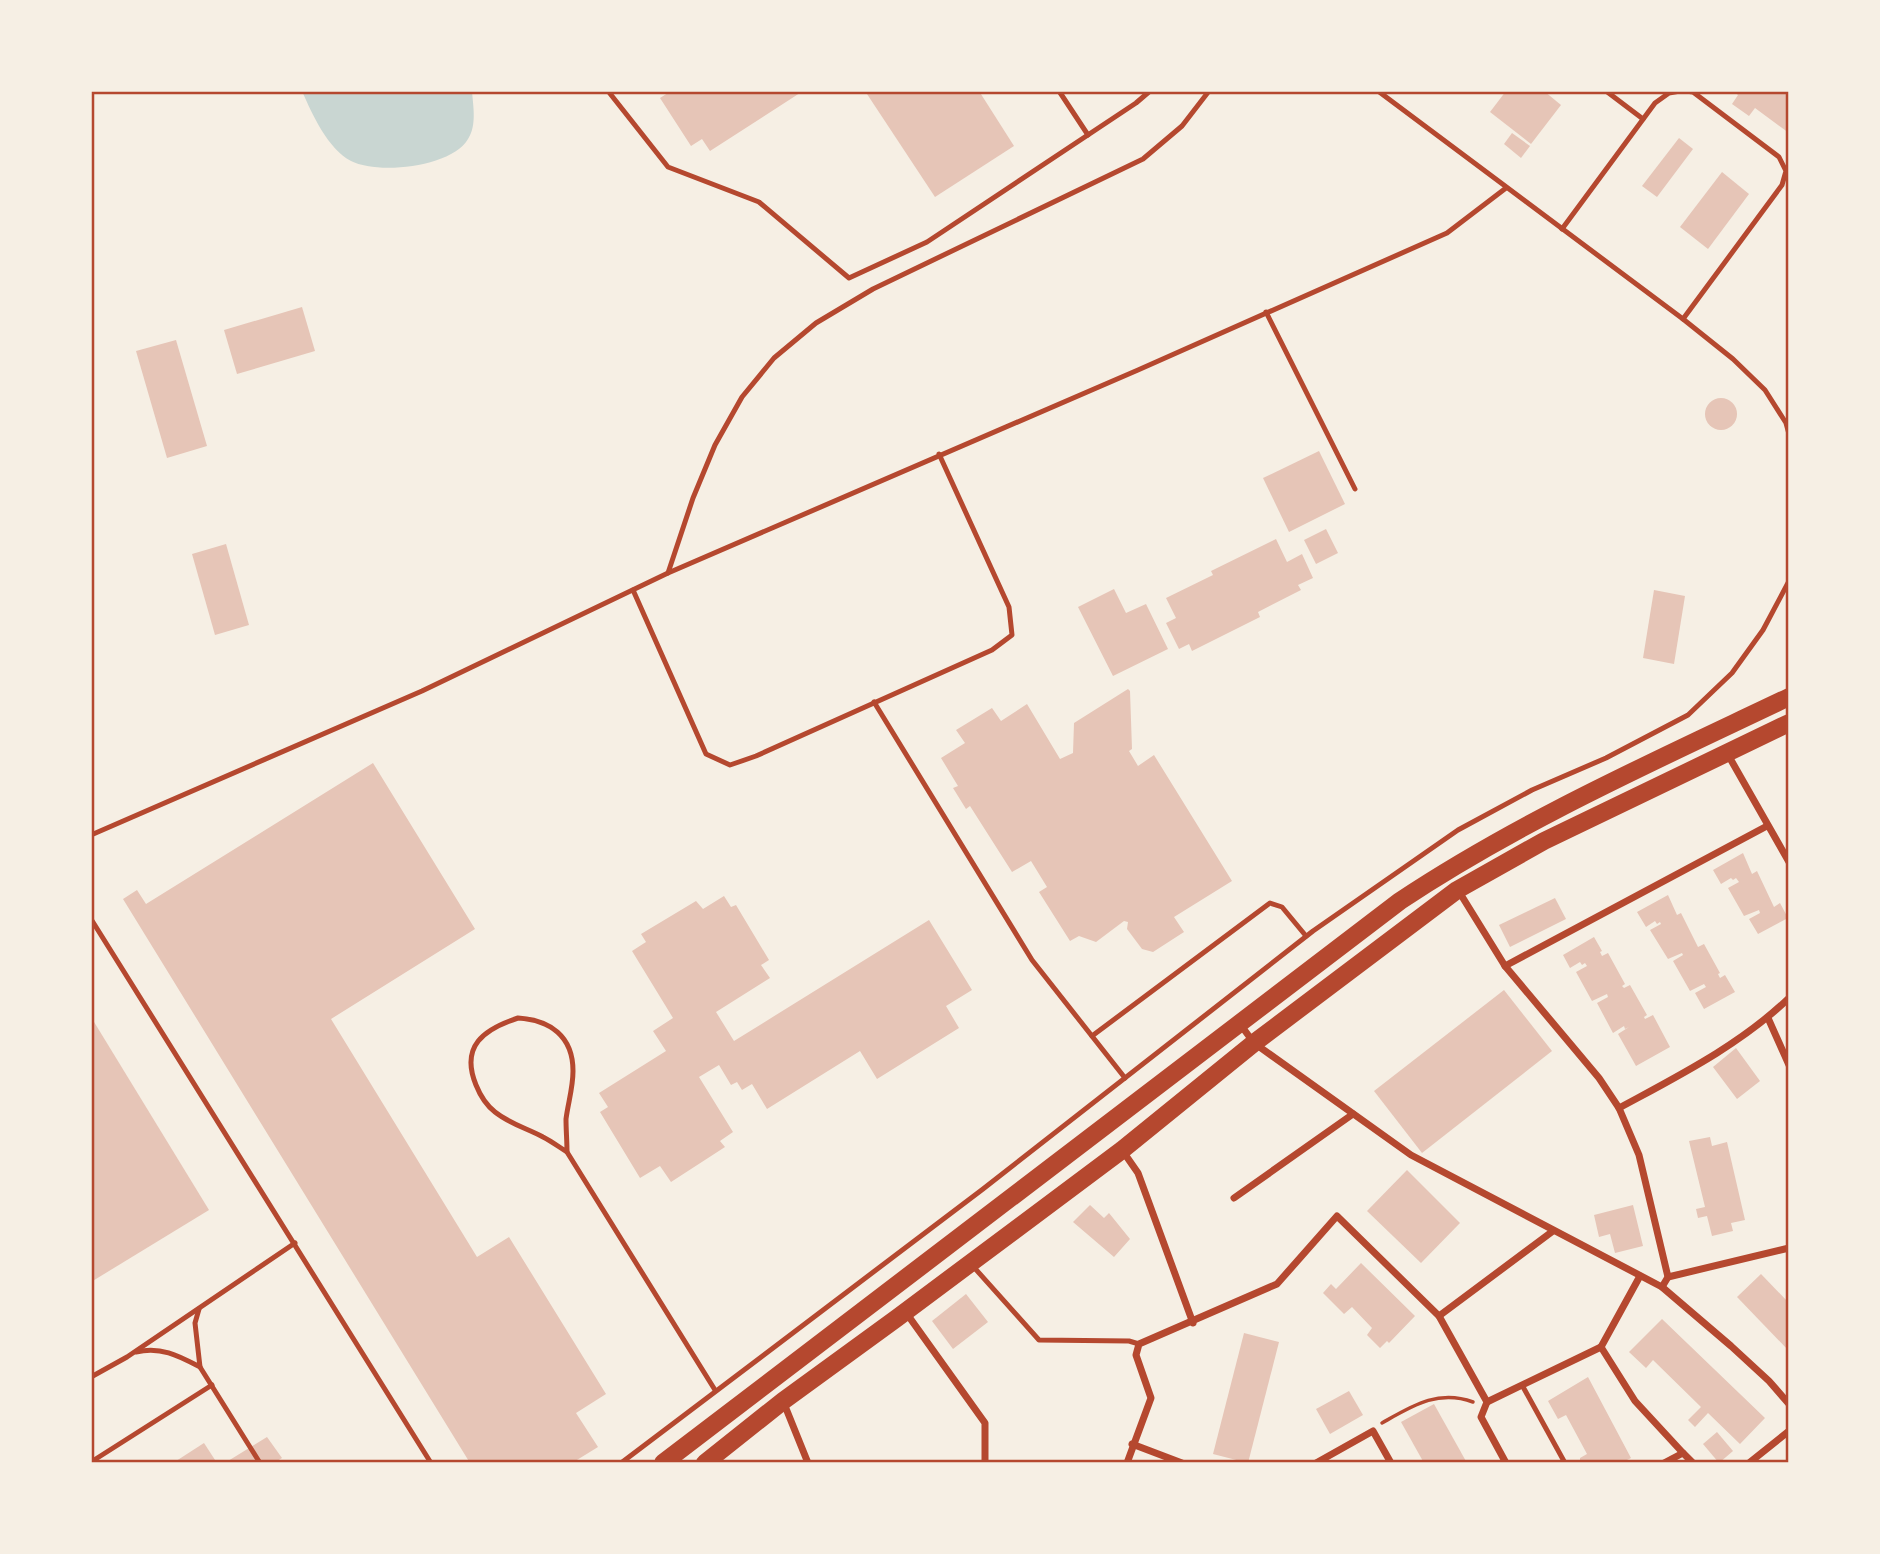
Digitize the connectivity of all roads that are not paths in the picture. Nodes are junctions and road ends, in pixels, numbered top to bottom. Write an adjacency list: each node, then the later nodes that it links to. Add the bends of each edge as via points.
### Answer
1 (608, 91): 10 (lane, via 668,167 759,202 849,278 927,242)
2 (1059, 91): 10 (lane)
3 (1150, 91): 10 (lane)
4 (1209, 91): 18 (lane, via 1182,126 1143,159 873,289 816,323 774,358 742,397 715,445)
5 (1378, 91): 11 (lane)
6 (1606, 91): 9 (lane)
7 (1680, 91): 9 (lane, via 1655,103)
8 (1686, 91): 14 (lane, via 1779,157 1786,171 1782,186)
9 (1643, 119): 12 (lane)
10 (1088, 135)
11 (1506, 188): 12 (lane); 13 (lane, via 1447,233)
12 (1562, 229): 14 (lane)
13 (1266, 312): 16 (lane); 17 (lane)
14 (1683, 319): 15 (lane, via 1765,390)
15 (1789, 434)
16 (939, 454): 18 (lane); 22 (lane, via 1009,607 1012,635 992,650)
17 (1355, 489)
18 (668, 573): 20 (lane)
19 (1788, 586): 30 (lane, via 1732,673 1688,715 1458,830)
20 (633, 590): 22 (lane, via 706,754 730,765); 26 (lane, via 400,701)
21 (1789, 696): 34 (highway, via 1481,849 1401,901)
22 (874, 702): 35 (lane, via 1032,960)
23 (1789, 723): 24 (highway)
24 (1727, 752): 25 (street); 28 (highway, via 1544,841)
25 (1767, 826): 27 (street); 31 (street)
26 (91, 835)
27 (1789, 862)
28 (1457, 890): 31 (street); 36 (highway)
29 (91, 919): 45 (lane)
30 (1306, 936): 35 (lane, via 1282,907 1270,903); 38 (lane)
31 (1505, 966): 39 (street)
32 (1789, 998): 33 (street)
33 (1768, 1018): 37 (street); 39 (street)
34 (1239, 1024): 36 (street); 73 (highway)
35 (1092, 1037): 38 (lane)
36 (1254, 1043): 40 (street); 41 (highway)
37 (1789, 1065)
38 (1125, 1078): 62 (lane)
39 (1619, 1108): 49 (street, via 1639,1155)
40 (1353, 1114): 43 (street); 44 (street, via 1411,1155)
41 (1122, 1150): 47 (highway); 54 (street, via 1138,1174)
42 (567, 1152): 42 (lane, via 511,1124 480,1095 471,1063 477,1041 487,1031 518,1018 537,1019 564,1038 573,1069); 62 (lane)
43 (1234, 1198)
44 (1553, 1231): 48 (street); 53 (street)
45 (295, 1243): 51 (lane); 71 (lane)
46 (1788, 1249): 49 (street)
47 (969, 1262): 52 (highway); 55 (lane, via 1039,1340)
48 (1640, 1276): 50 (street); 56 (street)
49 (1668, 1277): 50 (street)
50 (1662, 1287): 65 (street)
51 (199, 1309): 57 (lane); 58 (lane, via 195,1323)
52 (905, 1311): 63 (highway); 76 (street, via 985,1423)
53 (1439, 1316): 54 (street, via 1337,1216 1277,1284); 64 (street)
54 (1192, 1322): 55 (street)
55 (1139, 1345): 67 (street, via 1136,1354 1151,1398)
56 (1601, 1347): 61 (street); 68 (street, via 1635,1401)
57 (133, 1353): 58 (lane, via 165,1351); 59 (lane)
58 (200, 1367): 60 (lane)
59 (91, 1377)
60 (212, 1385): 69 (lane); 70 (lane)
61 (1522, 1385): 64 (street); 82 (lane)
62 (715, 1390): 72 (lane)
63 (783, 1401): 74 (highway); 75 (street)
64 (1487, 1402): 81 (street, via 1481,1417)
65 (1789, 1404)
66 (1789, 1431): 85 (street)
67 (1132, 1444): 77 (street); 78 (street)
68 (1683, 1453): 83 (street); 84 (street)
69 (91, 1462)
70 (260, 1463)
71 (430, 1463)
72 (621, 1463)
73 (663, 1463)
74 (705, 1463)
75 (808, 1463)
76 (985, 1463)
77 (1127, 1463)
78 (1182, 1463)
79 (1316, 1463): 80 (street, via 1373,1431)
80 (1391, 1463)
81 (1506, 1463)
82 (1565, 1463)
83 (1664, 1463)
84 (1693, 1463)
85 (1749, 1463)

